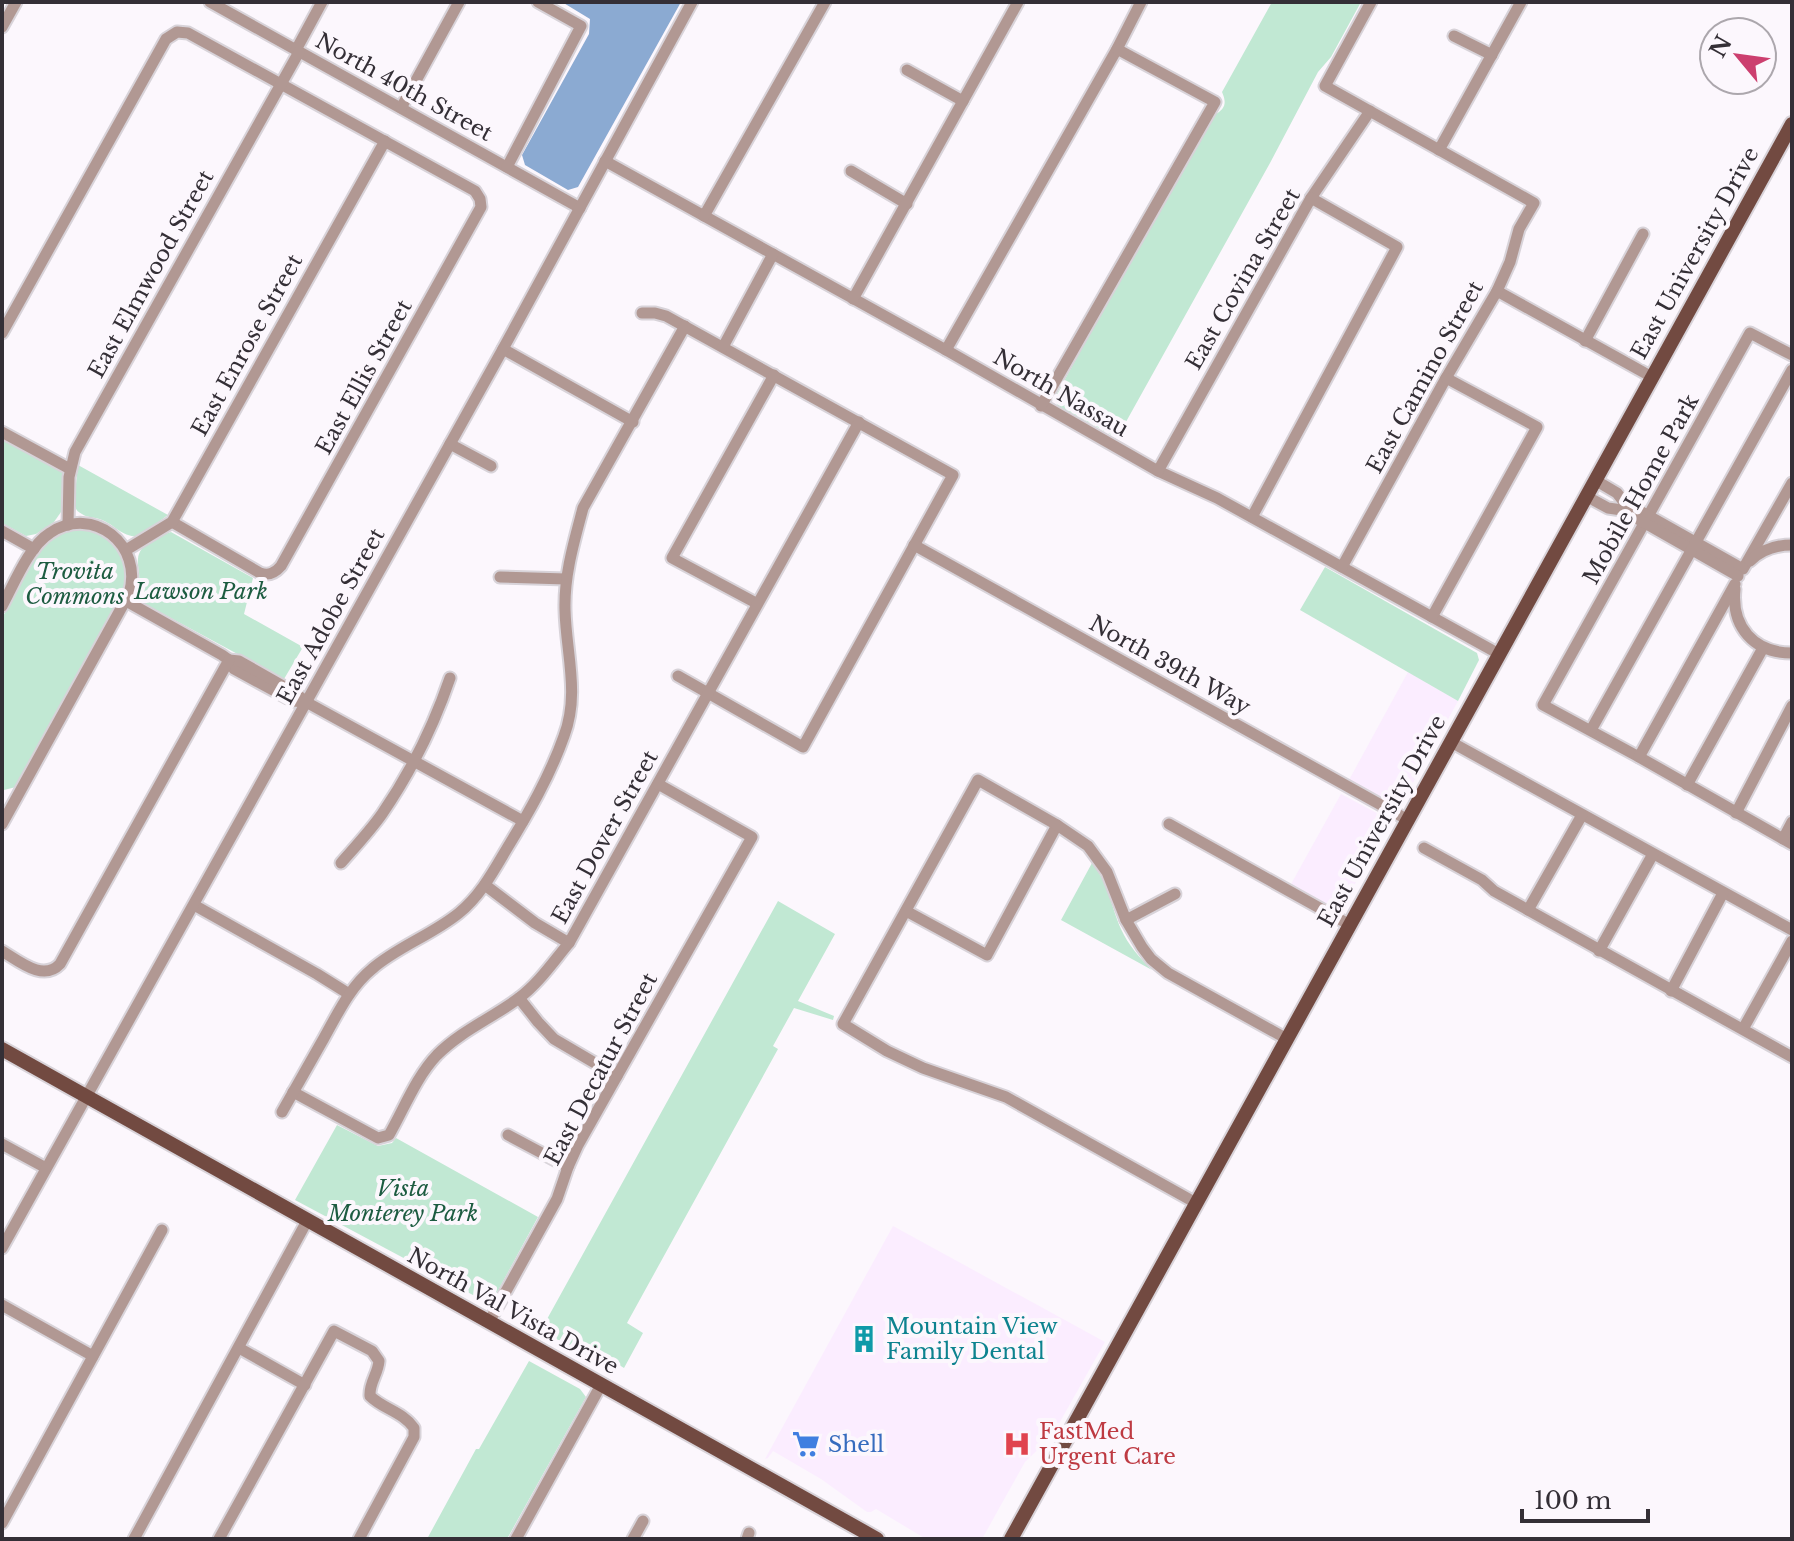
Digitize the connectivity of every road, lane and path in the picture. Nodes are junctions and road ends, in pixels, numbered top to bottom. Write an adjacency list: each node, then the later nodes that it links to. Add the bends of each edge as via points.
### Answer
1 (16, 2): 12 (street)
2 (210, 2): 15 (street, North 40th Street)
3 (322, 2): 15 (street, East Elmwood Street)
4 (459, 2): 20 (street)
5 (538, 2): 26 (street, via 581,26)
6 (692, 2): 25 (street, East Adobe Street)
7 (825, 2): 31 (street)
8 (1018, 2): 19 (street)
9 (1141, 2): 14 (street)
10 (1371, 2): 21 (street, via 1325,86)
11 (1521, 2): 16 (street)
12 (2, 27)
13 (1454, 36): 16 (street)
14 (1117, 49): 42 (street); 48 (street, via 1215,102)
15 (297, 51): 18 (street, East Elmwood Street); 20 (street, North 40th Street)
16 (1492, 55): 24 (street)
17 (907, 70): 19 (street)
18 (280, 85): 23 (street); 38 (street, via 188,33 166,39); 54 (street, East Elmwood Street)
19 (963, 101): 29 (street)
20 (401, 108): 26 (street, North 40th Street)
21 (1370, 111): 24 (street); 28 (street, East Covina Street)
22 (1792, 124): 46 (main road, East University Drive)
23 (385, 141): 61 (street, East Enrose Street); 61 (street, East Ellis Street, via 475,191 481,207 281,566 266,575)
24 (1439, 150): 34 (street, East Camino Street, via 1534,203)
25 (605, 161): 30 (street, East Adobe Street); 31 (street, North Nassau)
26 (507, 167): 30 (street, North 40th Street)
27 (851, 171): 29 (street)
28 (1311, 198): 55 (street, East Covina Street); 59 (street, via 1397,247)
29 (907, 204): 35 (street)
30 (580, 208): 41 (street, East Adobe Street)
31 (704, 216): 33 (street, North Nassau)
32 (1643, 234): 39 (street)
33 (773, 254): 35 (street, North Nassau); 40 (street)
34 (1497, 291): 39 (street); 47 (street, East Camino Street)
35 (853, 299): 42 (street, North Nassau)
36 (642, 313): 37 (street, via 666,316)
37 (685, 326): 40 (street); 49 (street)
38 (2, 333)
39 (1585, 341): 46 (street)
40 (723, 347): 45 (street)
41 (503, 349): 49 (street); 52 (street, East Adobe Street)
42 (946, 350): 48 (street, North Nassau)
43 (1792, 355): 60 (street, Mobile Home Park, via 1750,333)
44 (1792, 370): 66 (street)
45 (774, 375): 50 (street); 74 (street, via 672,558)
46 (1652, 377): 56 (main road, East University Drive)
47 (1446, 378): 69 (street, East Camino Street); 76 (street, via 1537,427)
48 (1041, 406): 55 (street, North Nassau)
49 (633, 422): 72 (street, via 583,508)
50 (859, 422): 64 (street, via 953,475); 74 (street, East Dover Street)
51 (2, 432): 54 (street)
52 (450, 444): 53 (street); 84 (street, East Adobe Street)
53 (491, 466)
54 (70, 469): 62 (street, East Elmwood Street)
55 (1158, 471): 59 (street, North Nassau)
56 (1595, 480): 58 (main road, East University Drive); 60 (street)
57 (1792, 483): 70 (street)
58 (1586, 496): 60 (street); 79 (main road, East University Drive)
59 (1252, 517): 69 (street, North Nassau)
60 (1647, 520): 66 (street); 86 (street, Mobile Home Park, via 1543,705)
61 (172, 522): 68 (street, East Enrose Street)
62 (68, 525): 67 (street, via 50,532); 68 (street, via 106,531)
63 (2, 531): 67 (street)
64 (914, 545): 83 (street, via 803,747); 96 (street, North 39th Way)
65 (1792, 545): 70 (street, via 1753,557)
66 (1694, 546): 70 (street); 86 (street)
67 (34, 549): 75 (street)
68 (126, 550): 73 (street, via 132,571)
69 (1342, 567): 76 (street, North Nassau)
70 (1739, 576): 77 (street, via 1733,603 1738,621); 88 (street)
71 (500, 577): 72 (street)
72 (566, 579): 97 (street, via 570,714 556,757)
73 (126, 601): 80 (street); 93 (street)
74 (756, 603): 83 (street, East Dover Street)
75 (2, 606)
76 (1432, 617): 79 (street, North Nassau)
77 (1763, 648): 78 (street); 91 (street)
78 (1792, 653)
79 (1499, 654): 87 (main road, East University Drive)
80 (229, 660): 84 (street, via 234,669); 117 (street, via 60,964 50,972 38,971)
81 (678, 676): 83 (street)
82 (450, 678): 89 (street)
83 (707, 693): 90 (street, East Dover Street)
84 (306, 702): 89 (street); 109 (street, East Adobe Street)
85 (1792, 706): 94 (street)
86 (1591, 730): 88 (street)
87 (1451, 742): 95 (street); 96 (main road, East University Drive)
88 (1639, 757): 91 (street)
89 (413, 761): 97 (street); 105 (street, via 381,815)
90 (658, 784): 116 (street, East Dover Street); 126 (street, East Decatur Street, via 752,837)
91 (1687, 785): 94 (street)
92 (2, 793): 93 (street)
93 (15, 801): 99 (street)
94 (1736, 813): 102 (street)
95 (1582, 815): 104 (street); 110 (street)
96 (1408, 820): 113 (main road, East University Drive)
97 (523, 821): 106 (street)
98 (1792, 822): 102 (street)
99 (2, 824)
100 (1169, 824): 113 (street)
101 (1057, 825): 111 (street, via 987,955); 111 (street, via 978,780); 112 (street, via 1088,846 1107,872)
102 (1787, 842)
103 (1424, 848): 110 (street)
104 (1653, 854): 107 (street); 118 (street)
105 (341, 863)
106 (485, 885): 116 (street); 120 (street, via 462,911 373,968)
107 (1723, 893): 114 (street); 119 (street)
108 (1175, 894): 112 (street)
109 (194, 905): 120 (street); 128 (street, East Adobe Street)
110 (1528, 910): 118 (street)
111 (906, 911): 134 (street, via 843,1024 923,1068 1006,1097)
112 (1126, 920): 123 (street, via 1151,959 1168,973)
113 (1350, 925): 123 (main road, East University Drive)
114 (1792, 930)
115 (1792, 941): 122 (street)
116 (569, 943): 121 (street, East Dover Street)
117 (2, 951)
118 (1599, 951): 119 (street)
119 (1671, 991): 122 (street)
120 (349, 994): 127 (street)
121 (519, 998): 126 (street, via 554,1039); 127 (street, East Dover Street, via 437,1055 389,1135 378,1138)
122 (1743, 1029): 125 (street)
123 (1287, 1039): 134 (main road, East University Drive)
124 (2, 1049): 128 (main road, North Val Vista Drive)
125 (1792, 1057)
126 (617, 1076): 132 (street, East Decatur Street)
127 (293, 1092): 129 (street)
128 (86, 1096): 133 (street, East Adobe Street); 135 (main road, North Val Vista Drive)
129 (282, 1112)
130 (508, 1135): 132 (street)
131 (2, 1144): 133 (street)
132 (568, 1167): 139 (street, East Decatur Street, via 557,1199)
133 (46, 1168): 137 (street, East Adobe Street)
134 (1196, 1203): 152 (main road, East University Drive)
135 (307, 1221): 139 (main road, North Val Vista Drive); 140 (street)
136 (162, 1230): 141 (street)
137 (2, 1248)
138 (2, 1305): 141 (street)
139 (489, 1322): 143 (main road, North Val Vista Drive)
140 (239, 1348): 142 (street); 147 (street)
141 (93, 1356): 145 (street)
142 (305, 1385): 148 (street); 149 (street, via 334,1331 372,1351 379,1370 370,1396 414,1428)
143 (601, 1385): 146 (main road, North Val Vista Drive); 150 (street)
144 (643, 1521): 151 (street)
145 (2, 1523)
146 (868, 1537)
147 (134, 1539)
148 (219, 1539)
149 (359, 1539)
150 (516, 1539)
151 (633, 1539)
152 (1011, 1539)

